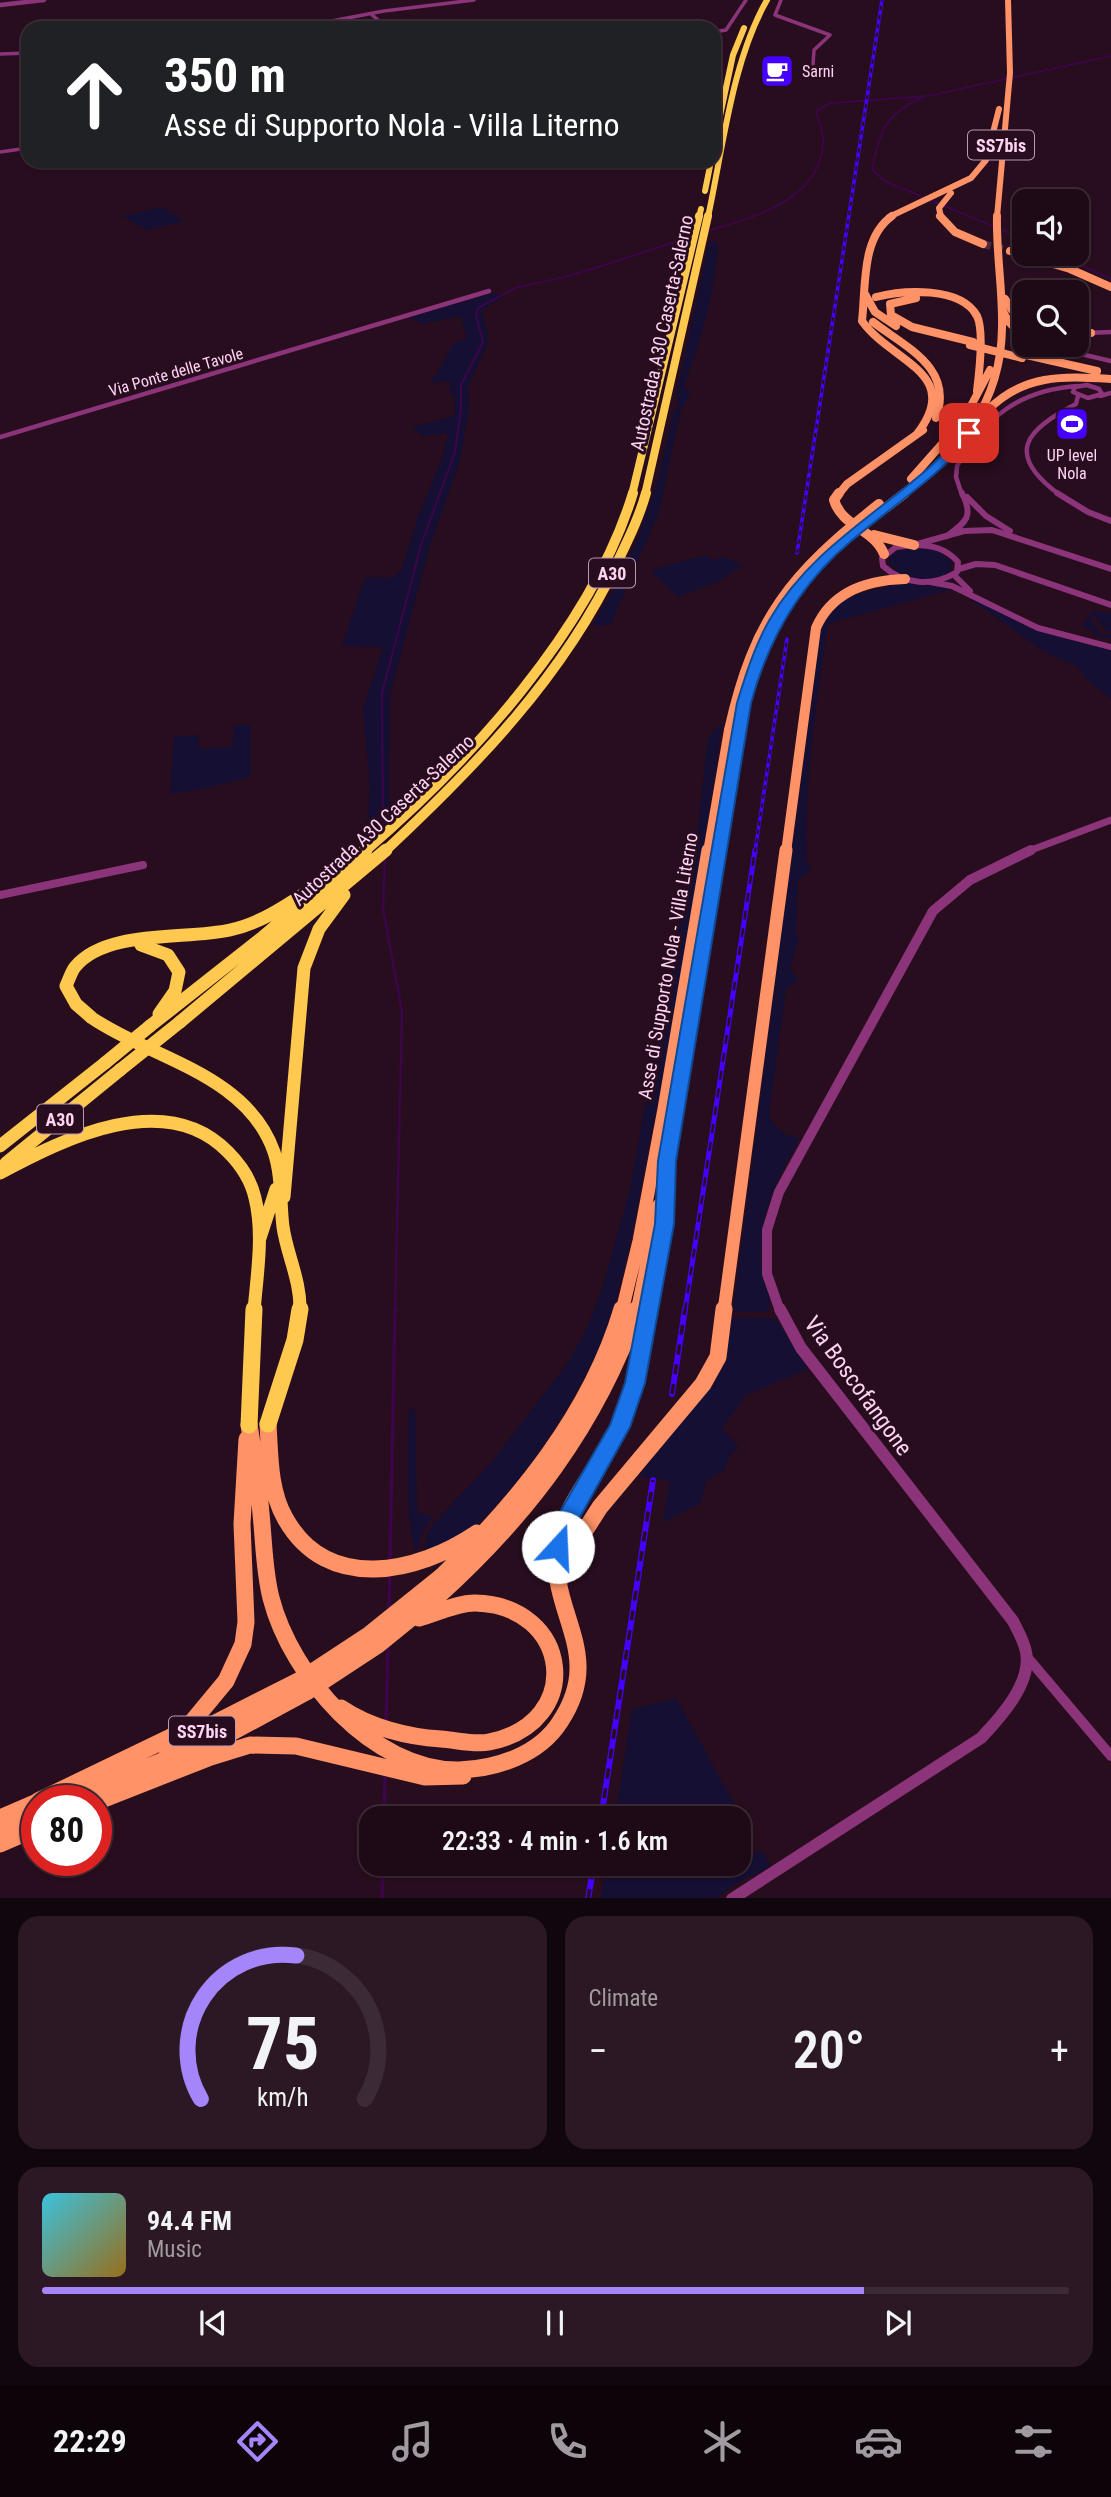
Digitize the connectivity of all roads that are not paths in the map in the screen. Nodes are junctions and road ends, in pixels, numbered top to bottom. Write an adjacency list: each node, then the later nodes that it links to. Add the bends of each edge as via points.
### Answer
1 (44, 0): 9 (street)
2 (474, 0): 11 (street)
3 (746, 0): 14 (street)
4 (759, 0): 21 (highway, via 733,55)
5 (767, 0): 24 (highway, Autostrada A30 Caserta-Salerno / A30, via 746,47)
6 (780, 0): 17 (street, via 775,15 830,35 814,50)
7 (1002, 0): 18 (highway, Asse di Supporto Nola - Villa Literno / SS7bis)
8 (1008, 0): 18 (highway, Asse di Supporto Nola - Villa Literno / SS7bis)
9 (24, 1): 10 (street)
10 (0, 5)
11 (375, 16): 12 (street); 13 (street)
12 (342, 21)
13 (368, 21)
14 (721, 31)
15 (21, 53): 16 (street)
16 (0, 54)
17 (813, 65)
18 (1005, 71): 19 (highway, Asse di Supporto Nola - Villa Literno / SS7bis)
19 (1004, 88): 20 (highway, Asse di Supporto Nola - Villa Literno / SS7bis); 28 (highway, Asse di Supporto Nola - Villa Literno / SS7bis)
20 (999, 109): 27 (highway, via 986,159); 28 (highway, Asse di Supporto Nola - Villa Literno / SS7bis)
21 (721, 111)
22 (21, 149): 23 (street)
23 (0, 152)
24 (721, 157)
25 (709, 168): 78 (highway, Autostrada A30 Caserta-Salerno / A30, via 632,494 596,579 527,682 475,744)
26 (719, 168): 79 (highway, Autostrada A30 Caserta-Salerno / A30, via 645,494 606,587 549,674 493,743)
27 (940, 201): 30 (highway, via 939,215 948,227); 34 (highway, via 927,201 891,216 876,229)
28 (996, 218): 29 (highway); 29 (highway, Asse di Supporto Nola - Villa Literno / SS7bis)
29 (997, 235): 36 (highway, Asse di Supporto Nola - Villa Literno / SS7bis); 55 (highway, Asse di Supporto Nola - Villa Literno / SS7bis, via 993,357)
30 (983, 244)
31 (1010, 251): 32 (highway, via 1070,268)
32 (1111, 287)
33 (489, 291): 58 (street, Via Ponte delle Tavole)
34 (865, 294): 44 (highway, via 890,323); 57 (highway, via 864,326 916,369 930,387 933,406)
35 (876, 298): 41 (highway, via 914,291 949,297 973,310)
36 (1002, 301): 37 (highway); 38 (highway); 56 (highway, Asse di Supporto Nola - Villa Literno / SS7bis, via 999,371)
37 (1012, 310)
38 (1008, 321): 40 (highway)
39 (873, 322): 57 (highway, via 940,380 940,409)
40 (1012, 325)
41 (978, 330): 44 (highway, via 964,312 939,301 909,299 888,308 904,323); 55 (highway, via 979,377)
42 (1111, 332): 43 (street)
43 (1091, 333)
44 (972, 344): 48 (highway, bridge)
45 (1089, 356): 47 (street)
46 (1064, 357): 48 (highway)
47 (1111, 361)
48 (1111, 374): 56 (highway, via 1028,383 999,398)
49 (1078, 386): 50 (street); 51 (street); 53 (street, via 1073,388)
50 (1096, 387): 52 (street); 54 (street)
51 (1041, 389): 53 (street); 59 (street, via 1002,411 962,457 955,474)
52 (1111, 391): 54 (street)
53 (1076, 394): 54 (street); 61 (street, via 1076,404 1036,426 1027,442 1027,459 1032,471 1054,492)
54 (1100, 396)
55 (972, 408): 60 (highway, Asse di Supporto Nola - Villa Literno / SS7bis, via 923,468)
56 (969, 433): 60 (highway, Asse di Supporto Nola - Villa Literno / SS7bis, via 930,473)
57 (917, 434): 62 (highway, via 836,495 837,512)
58 (0, 437)
59 (963, 494): 63 (street, via 968,518); 64 (street, via 986,516)
60 (883, 505): 75 (highway, Asse di Supporto Nola - Villa Literno / SS7bis, bridge, via 828,556 783,609 755,664)
61 (1111, 521)
62 (866, 533): 65 (highway); 66 (highway, via 884,548)
63 (947, 536): 64 (street, via 980,530); 65 (street)
64 (1023, 538): 68 (street)
65 (914, 545): 66 (street); 67 (street, via 948,552)
66 (884, 554): 70 (street, via 886,570)
67 (959, 569): 69 (street); 73 (street, via 995,565)
68 (1111, 569)
69 (954, 575): 71 (street); 72 (street)
70 (905, 579): 71 (street); 96 (highway, via 878,580 849,590 828,605 816,628 718,1356 698,1390 580,1532 563,1572)
71 (930, 582): 72 (street, via 952,586)
72 (988, 604): 74 (street, via 1049,632)
73 (1111, 605)
74 (1111, 648)
75 (735, 730): 84 (highway, Asse di Supporto Nola - Villa Literno / SS7bis); 93 (highway, Asse di Supporto Nola - Villa Literno / SS7bis, via 624,1306 580,1406)
76 (1111, 820): 98 (street, Via Boscofangone, via 973,877 933,911 802,1146 779,1192 767,1230 770,1284 801,1348 996,1596 1013,1621)
77 (143, 865): 80 (street)
78 (343, 870): 81 (highway, via 281,909 243,926 195,937); 82 (highway, Autostrada A30 Caserta-Salerno / A30)
79 (364, 872): 85 (highway, Autostrada A30 Caserta-Salerno / A30, bridge); 88 (highway, via 322,921 304,968)
80 (0, 895)
81 (127, 942): 82 (highway, via 160,950 179,972 175,991); 87 (highway, via 101,948 72,969 66,986 72,1001 117,1033 230,1092 267,1137 274,1150)
82 (150, 1026): 83 (highway, Autostrada A30 Caserta-Salerno / A30, bridge)
83 (0, 1146)
84 (667, 1161): 96 (highway, via 665,1224 635,1383 620,1427 561,1535 557,1560); 97 (highway, Asse di Supporto Nola - Villa Literno / SS7bis, via 637,1308 594,1410 539,1493)
85 (0, 1167)
86 (0, 1173): 89 (highway, via 61,1142 108,1126 175,1123 213,1136 231,1153 249,1180 257,1204)
87 (278, 1181): 88 (highway); 89 (highway)
88 (282, 1211): 90 (highway, via 301,1304)
89 (258, 1241): 91 (highway)
90 (268, 1424): 92 (highway); 94 (highway, via 272,1479 285,1521 313,1552 359,1568 395,1570)
91 (249, 1425): 92 (highway); 104 (highway, via 242,1514 246,1622 237,1662 211,1703 192,1722)
92 (261, 1500): 99 (highway, via 272,1604)
93 (512, 1503): 94 (highway, via 465,1542); 95 (highway, Asse di Supporto Nola - Villa Literno / SS7bis)
94 (431, 1561)
95 (441, 1577): 99 (highway, Asse di Supporto Nola - Villa Literno / SS7bis, bridge)
96 (564, 1595): 103 (highway, via 580,1654 579,1678 561,1722 537,1746 510,1762 468,1776)
97 (437, 1604): 99 (highway, Asse di Supporto Nola - Villa Literno / SS7bis, bridge); 100 (highway, via 486,1602 520,1615 552,1646 558,1668 553,1697 540,1716 509,1738 480,1744)
98 (1027, 1657): 102 (street); 115 (street, via 1013,1696 981,1738)
99 (310, 1687): 100 (highway, via 351,1726); 101 (highway, Asse di Supporto Nola - Villa Literno / SS7bis); 104 (highway, Asse di Supporto Nola - Villa Literno / SS7bis)
100 (378, 1734): 103 (highway)
101 (223, 1736): 106 (highway, SS7bis); 107 (highway, SS7bis)
102 (1111, 1756)
103 (427, 1771): 108 (highway, via 296,1746 250,1745)
104 (99, 1774): 105 (highway, SS7bis)
105 (74, 1785)
106 (105, 1785)
107 (112, 1795)
108 (112, 1796)
109 (21, 1809): 110 (highway, SS7bis)
110 (0, 1818)
111 (21, 1820): 112 (highway)
112 (0, 1829)
113 (21, 1835): 114 (highway)
114 (0, 1844)
115 (734, 1898)

